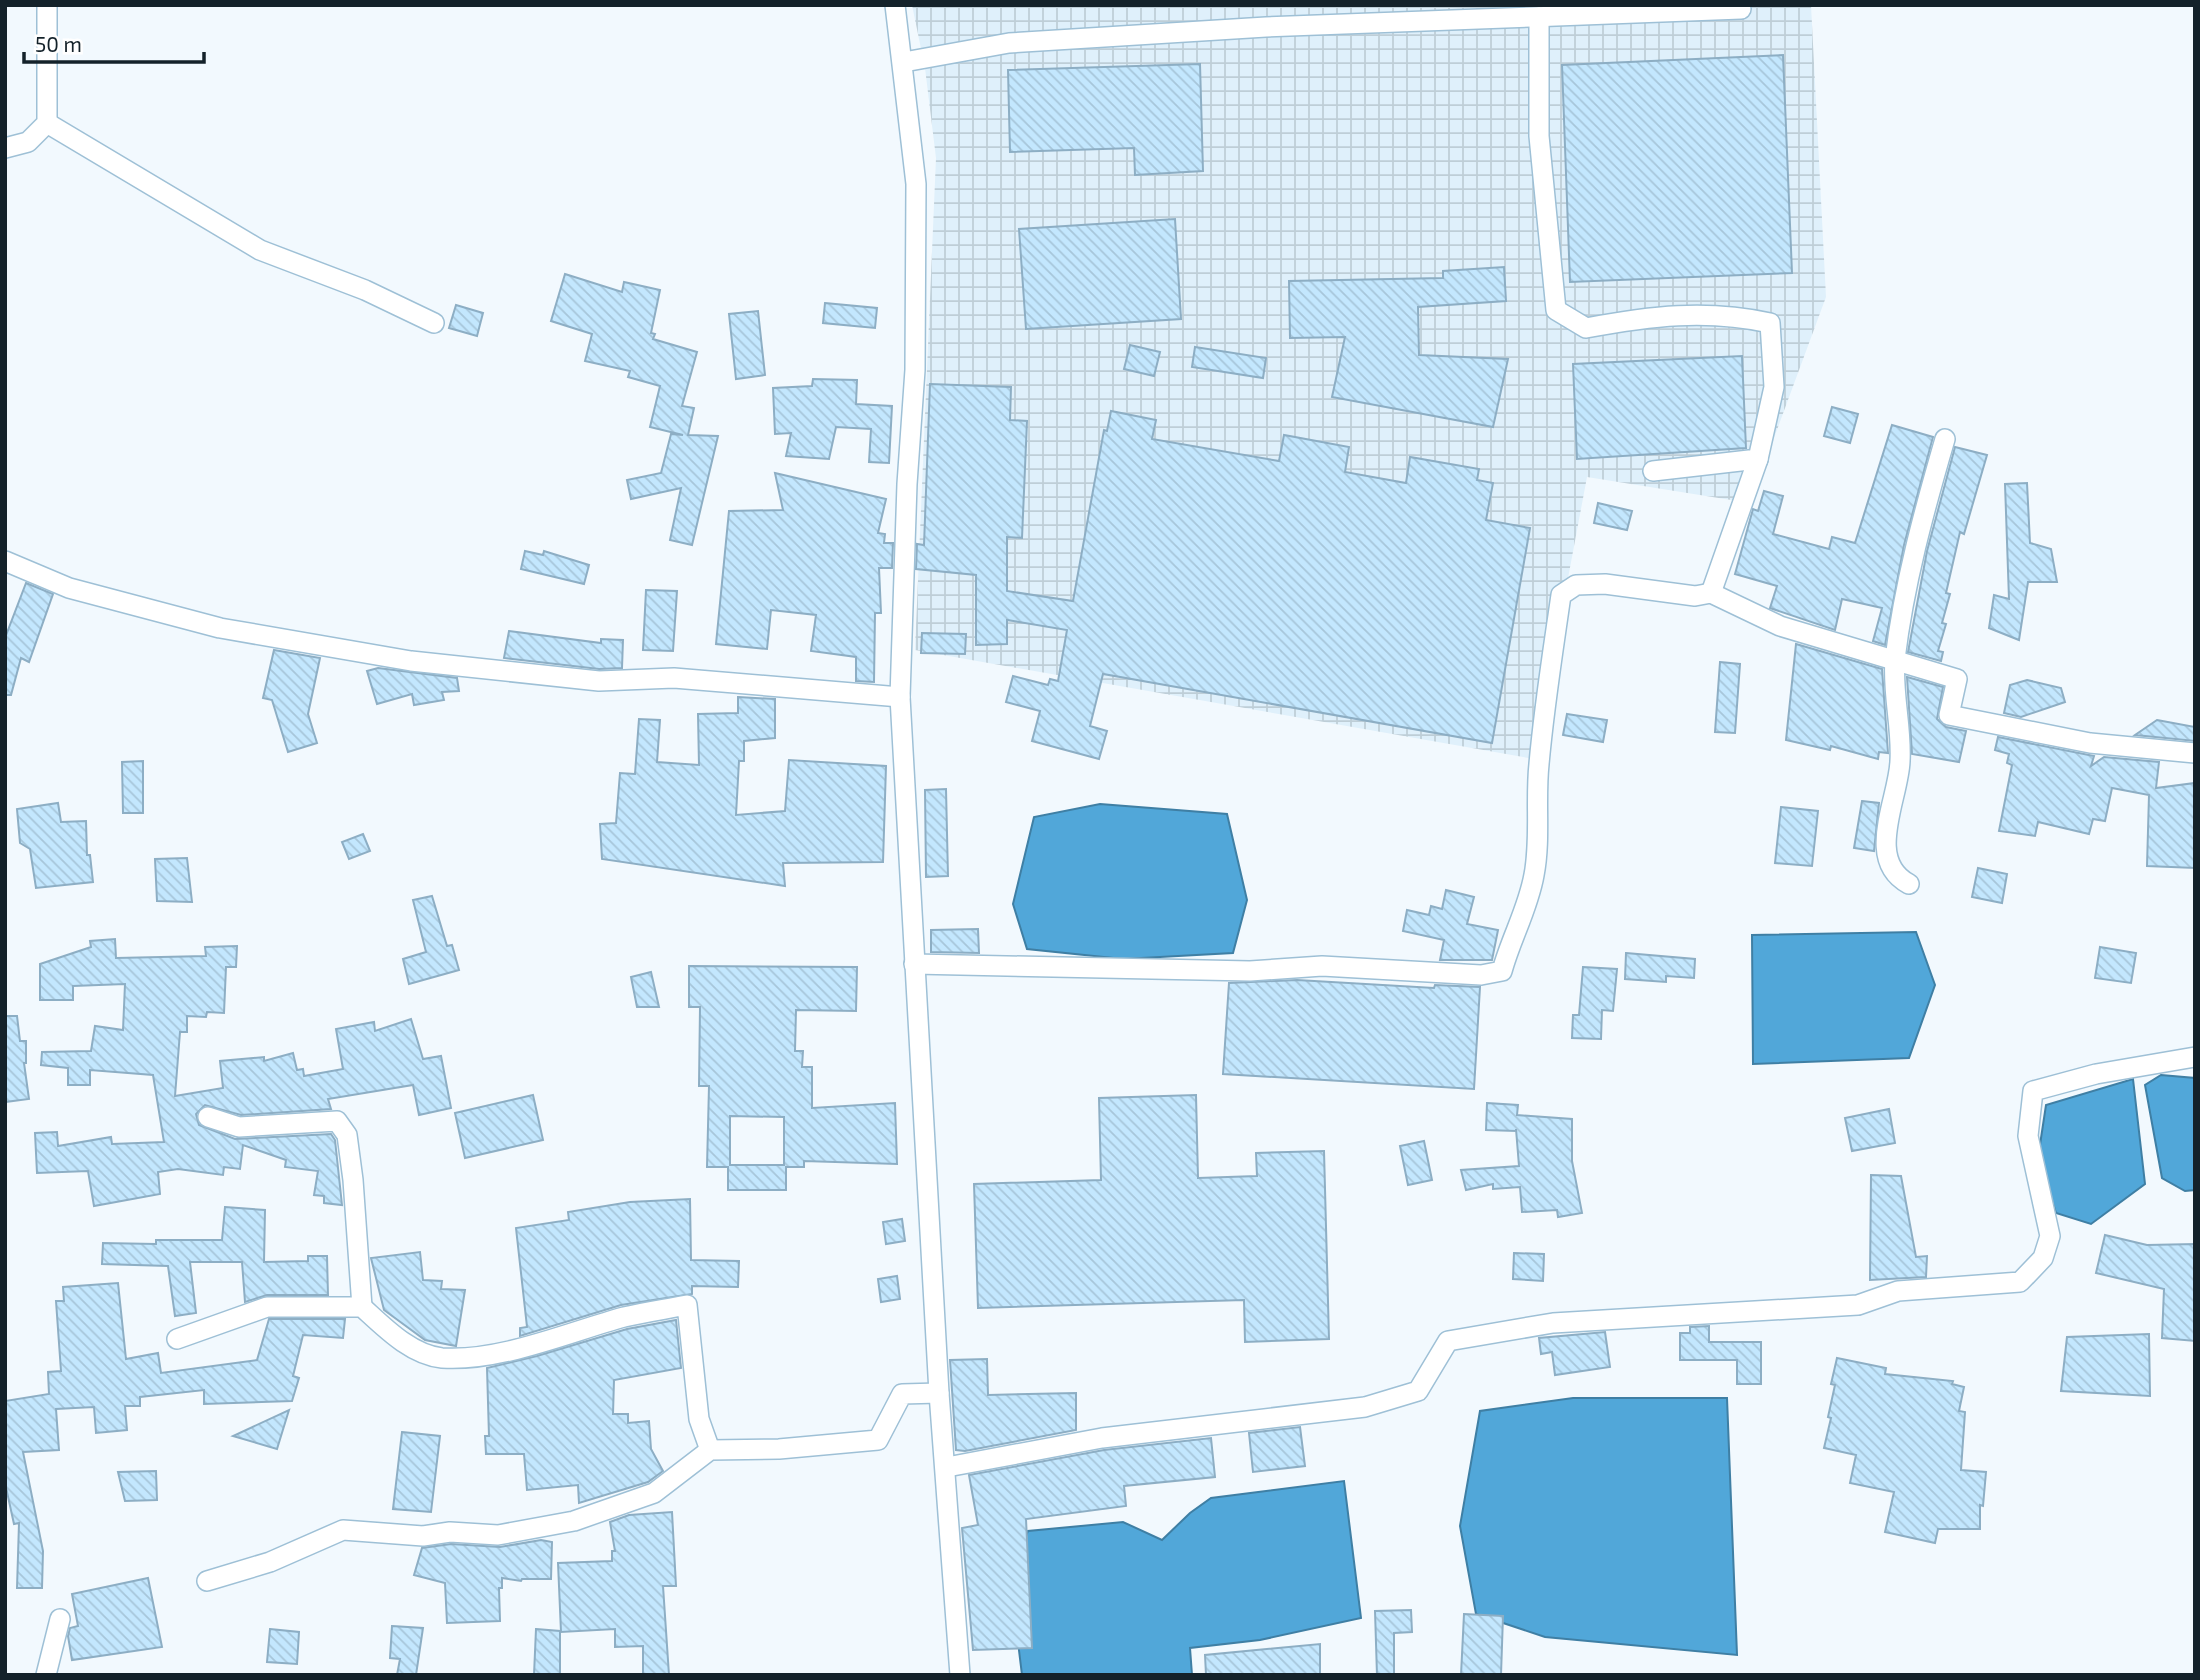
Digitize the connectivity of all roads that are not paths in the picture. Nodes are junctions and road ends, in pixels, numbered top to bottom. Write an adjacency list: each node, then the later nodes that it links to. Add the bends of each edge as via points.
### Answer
1 (47, 5): 6 (street)
2 (895, 5): 5 (street)
3 (1741, 9): 4 (street)
4 (1539, 17): 5 (street, via 1009,43); 10 (street, via 1539,136 1556,310 1586,328 1651,315 1740,317 1770,323 1774,387)
5 (904, 62): 15 (street, via 916,184 915,344)
6 (47, 123): 7 (street, via 28,142); 8 (street, via 260,250 365,290)
7 (5, 148)
8 (434, 323)
9 (1945, 439): 14 (street, via 1919,527)
10 (1758, 459): 11 (street); 13 (street)
11 (1653, 471)
12 (5, 561): 15 (street, via 69,589 220,628 411,661 599,681 674,678)
13 (1711, 593): 14 (street, via 1780,626); 18 (street, via 1695,596 1605,584 1576,585 1561,595 1539,766 1535,873 1528,905 1502,971 1481,975 1322,966 1250,971)
14 (1895, 661): 16 (street, via 1957,678 1949,715 2090,743); 17 (street, via 1900,762 1885,855 1899,878)
15 (900, 697): 18 (street)
16 (2195, 753)
17 (1909, 884)
18 (914, 964): 23 (street)
19 (2195, 1057): 25 (street, via 2096,1074 2033,1091 2028,1136 2050,1236 2043,1258 2020,1282 1898,1291 1858,1305 1553,1322 1448,1341 1418,1391 1365,1407 1102,1438)
20 (208, 1117): 21 (street, via 239,1127 337,1121 346,1135 350,1157)
21 (362, 1307): 22 (street, via 267,1307); 24 (street, via 406,1344 441,1358 482,1355 687,1305 699,1419)
22 (177, 1339)
23 (939, 1392): 24 (street, via 902,1394 878,1440 779,1450); 25 (street)
24 (710, 1450): 26 (street, via 654,1493 574,1521 498,1535 343,1530 270,1562)
25 (947, 1467): 29 (street)
26 (207, 1581)
27 (60, 1619): 28 (street)
28 (46, 1675)
29 (960, 1675)

